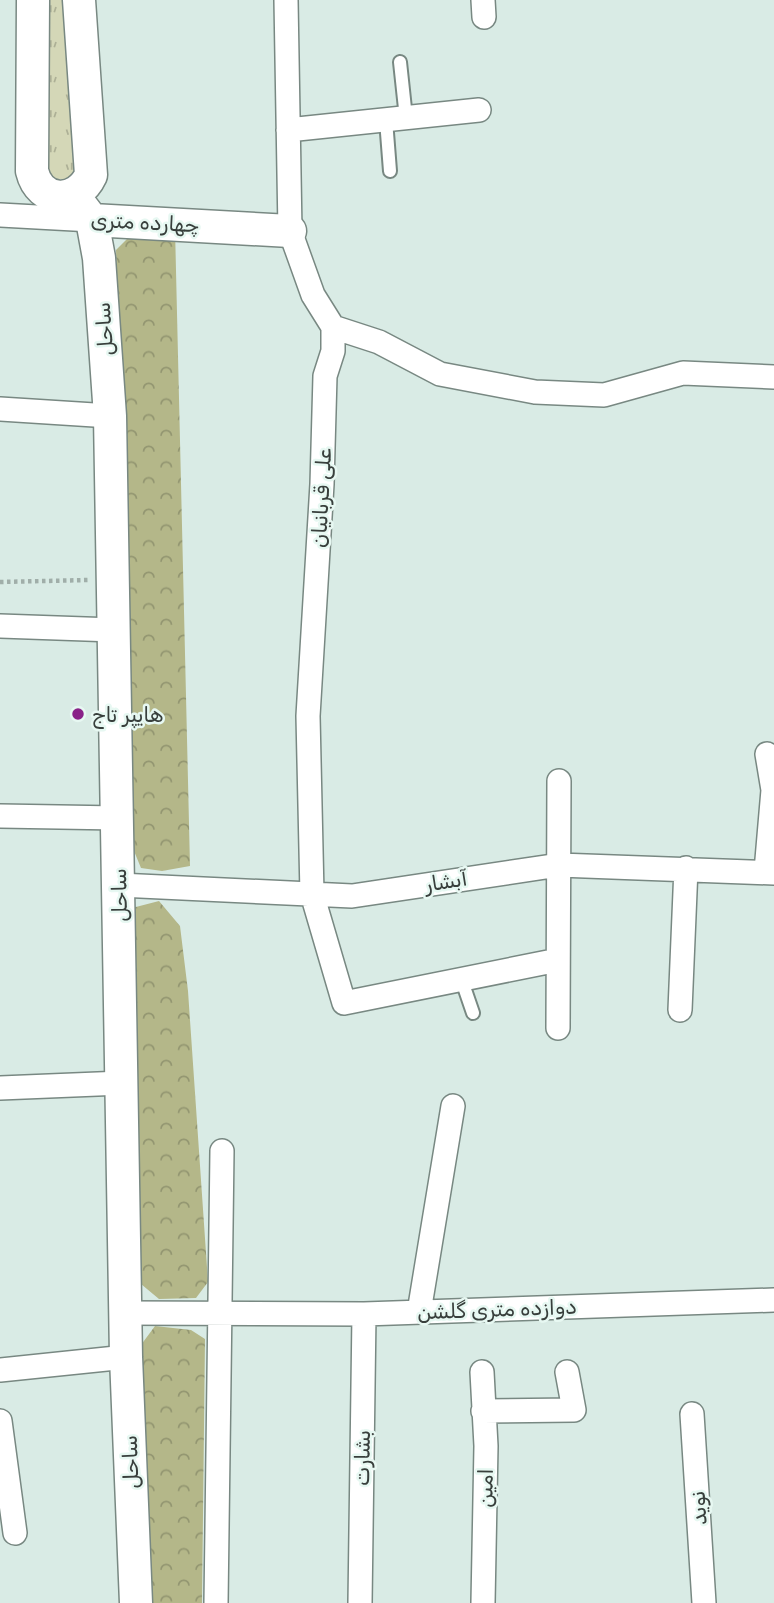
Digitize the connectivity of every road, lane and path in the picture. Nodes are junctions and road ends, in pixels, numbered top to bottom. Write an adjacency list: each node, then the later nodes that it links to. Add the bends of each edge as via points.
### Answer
1 (33, 0): 9 (street, via 32,171 46,194)
2 (79, 0): 9 (street, via 91,175)
3 (286, 0): 7 (street)
4 (400, 62): 6 (lane)
5 (479, 110): 6 (street)
6 (396, 119): 7 (street); 8 (lane)
7 (288, 130): 12 (street)
8 (390, 171)
9 (73, 195): 11 (street, ساحل)
10 (0, 215): 11 (street, چهارده متری)
11 (92, 220): 12 (street, چهارده متری); 16 (street, ساحل)
12 (290, 231): 13 (street, via 313,295)
13 (333, 327): 14 (street, via 379,342 440,374 535,392 604,394 683,373); 30 (street, علی قربانیان, via 333,351 325,376 308,716)
14 (774, 377)
15 (0, 409): 16 (street)
16 (110, 416): 17 (street, ساحل)
17 (113, 580): 18 (path); 20 (street, ساحل)
18 (0, 582)
19 (0, 626): 20 (street)
20 (114, 630): 25 (street, ساحل)
21 (767, 754): 23 (street)
22 (559, 781): 26 (street)
23 (773, 790): 28 (street)
24 (0, 816): 25 (street)
25 (118, 818): 29 (street, ساحل)
26 (559, 865): 27 (street, آبشار); 30 (street, آبشار, via 352,896); 31 (street)
27 (686, 868): 28 (street, آبشار); 33 (street)
28 (770, 872)
29 (119, 885): 30 (street, آبشار); 36 (street, ساحل)
30 (312, 894): 32 (street, علی قربانیان, via 344,1003)
31 (558, 960): 32 (street); 35 (street)
32 (461, 978): 34 (lane)
33 (680, 1010)
34 (473, 1013)
35 (558, 1028)
36 (122, 1083): 37 (street); 42 (street, ساحل)
37 (0, 1088)
38 (453, 1106): 41 (street)
39 (222, 1151): 44 (street)
40 (774, 1300): 41 (street, دوازده متری گلشن)
41 (419, 1312): 43 (street, دوازده متری گلشن)
42 (125, 1313): 44 (street, دوازده متری گلشن); 45 (street, ساحل)
43 (364, 1314): 44 (street, دوازده متری گلشن); 55 (street, بشارت)
44 (220, 1315): 54 (street)
45 (126, 1357): 46 (street); 53 (street, ساحل)
46 (0, 1370)
47 (482, 1372): 49 (street, امین)
48 (566, 1372): 49 (street, via 574,1410)
49 (484, 1411): 56 (street, امین)
50 (692, 1413): 57 (street, نوید)
51 (0, 1421): 52 (street)
52 (15, 1533)
53 (136, 1603)
54 (216, 1603)
55 (360, 1603)
56 (483, 1603)
57 (704, 1603)

